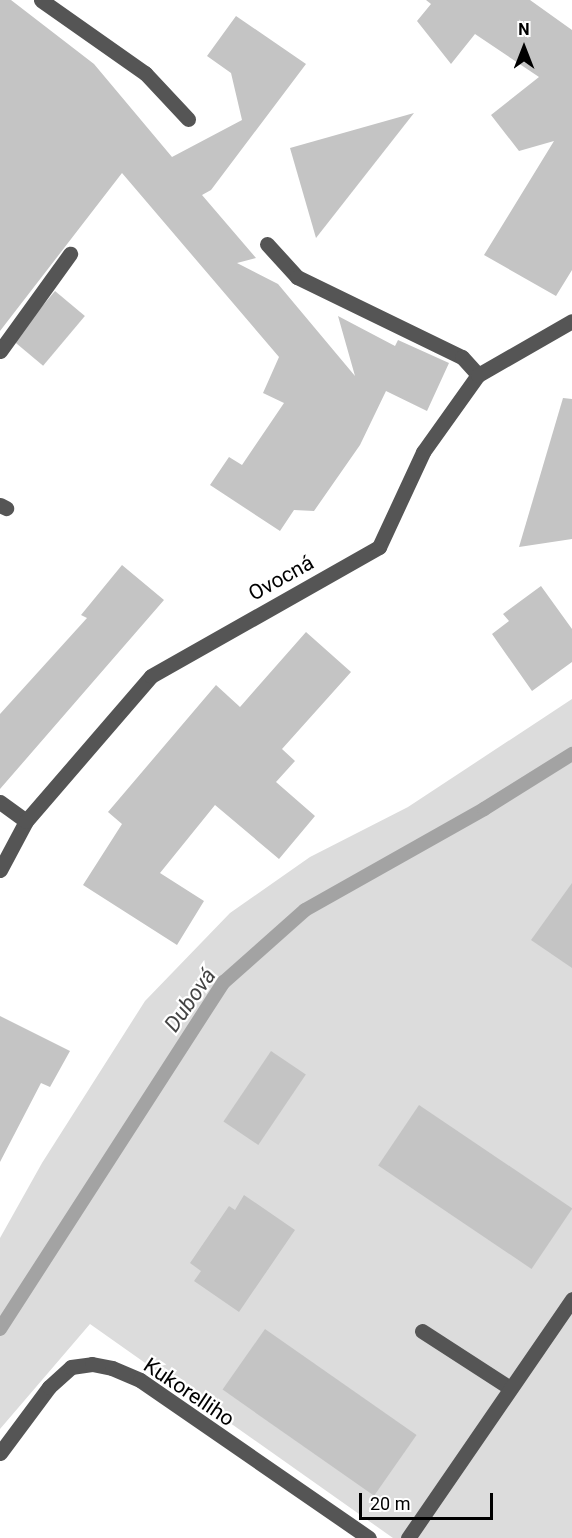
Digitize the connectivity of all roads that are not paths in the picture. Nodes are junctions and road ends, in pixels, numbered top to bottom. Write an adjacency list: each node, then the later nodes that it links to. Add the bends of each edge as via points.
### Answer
1 (41, 0): 2 (street, via 146,73)
2 (188, 119)
3 (267, 244): 7 (street, via 297,277 462,357)
4 (70, 254): 6 (street)
5 (572, 321): 7 (street, Ovocná)
6 (0, 351)
7 (478, 375): 9 (street, Ovocná, via 423,452 379,547 151,676)
8 (0, 802): 9 (street)
9 (26, 821): 10 (street, Ovocná)
10 (0, 870)
11 (572, 1299): 13 (street)
12 (422, 1331): 13 (street)
13 (510, 1388): 16 (street)
14 (0, 1453): 15 (street, Kukorelliho, via 70,1367 92,1364 112,1368 140,1380)
15 (369, 1538)
16 (408, 1538)

